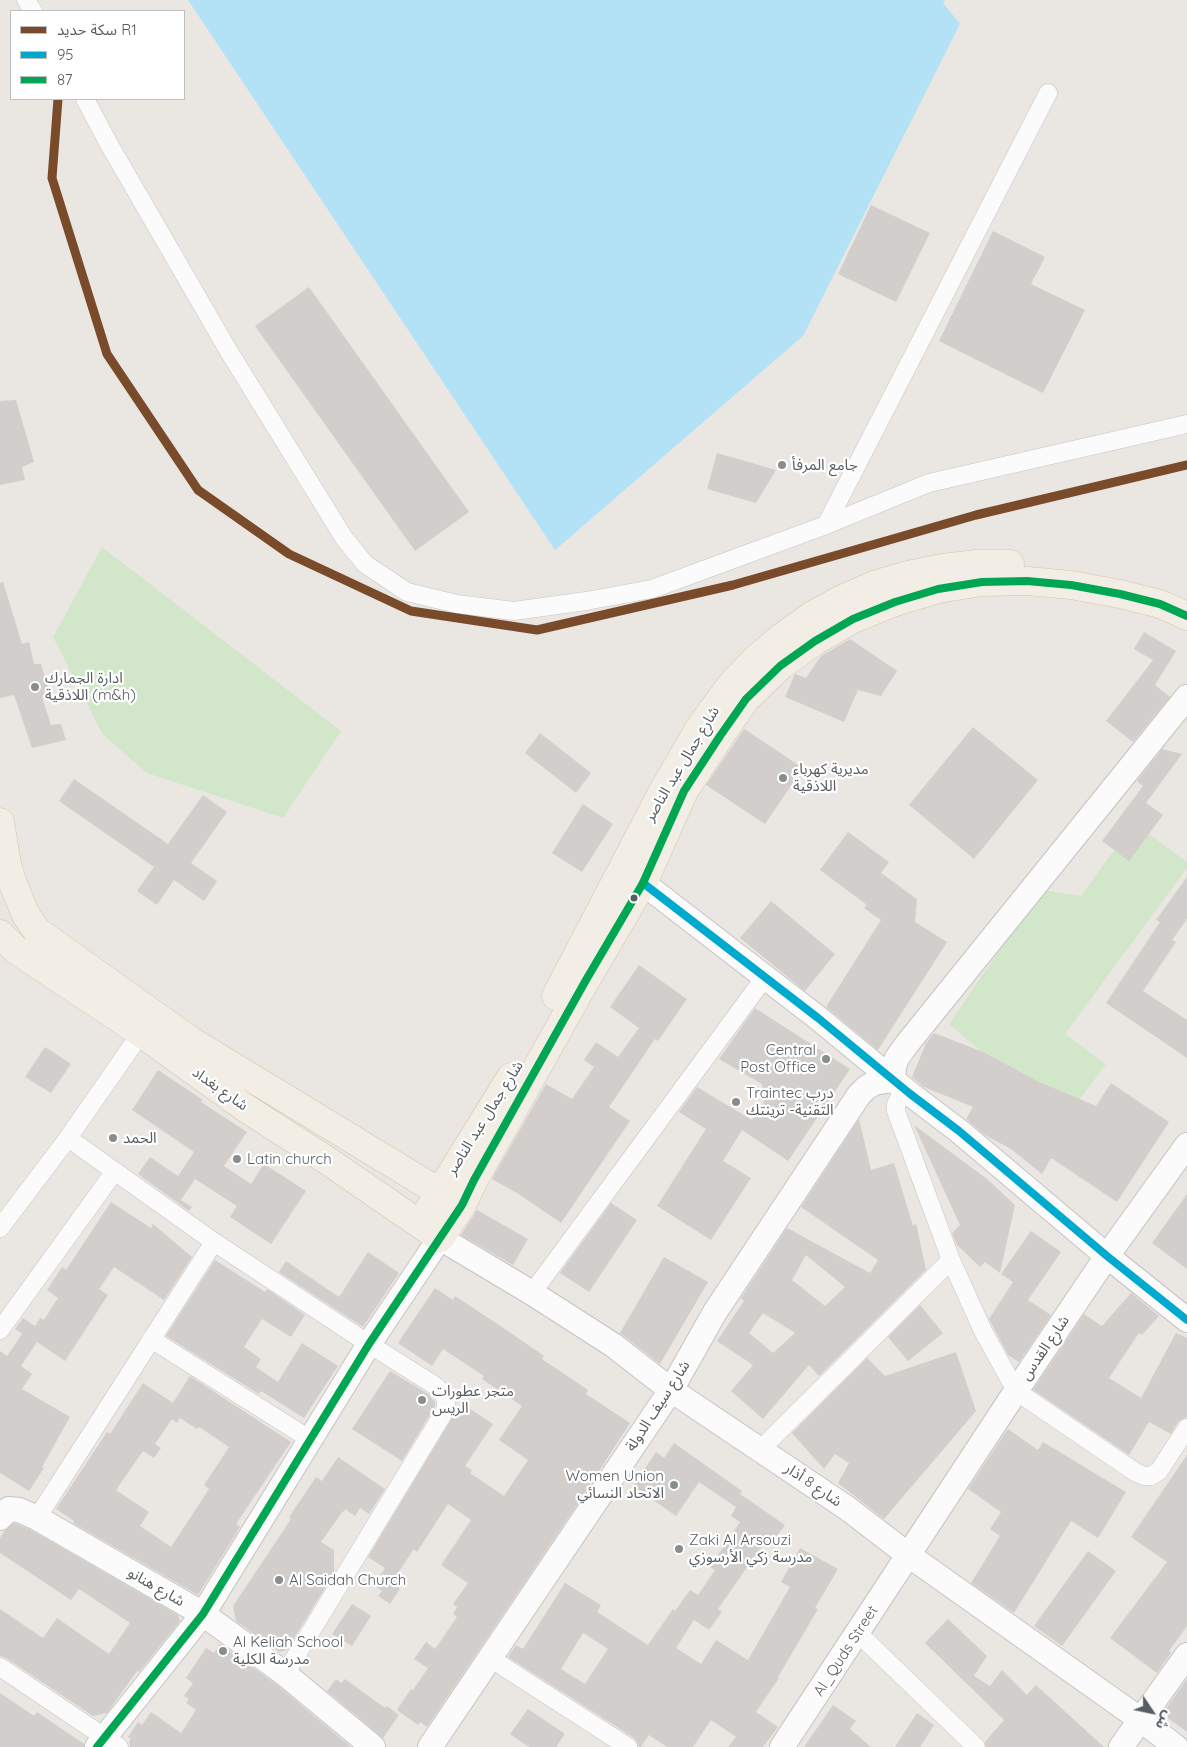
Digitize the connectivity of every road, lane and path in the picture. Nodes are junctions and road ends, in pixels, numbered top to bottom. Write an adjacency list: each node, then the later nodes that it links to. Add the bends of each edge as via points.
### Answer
1 (1048, 93): 4 (street)
2 (86, 100): 4 (street, via 223,341 344,538 365,564 407,592 458,604 514,611 586,601 652,589)
3 (1187, 424): 4 (street, via 929,483)
4 (826, 525)
5 (1187, 599): 17 (main road, شارع جمال عبد الناصر, via 1126,577 1075,568 977,564 942,568 874,585 811,616 782,637 731,685 700,727 519,1066)
6 (1187, 616): 9 (main road, شارع جمال عبد الناصر, via 1160,604 1120,594 1027,581 982,582 938,589 854,619 780,666 746,699 684,791)
7 (1187, 697): 13 (street, via 907,1044 894,1066)
8 (0, 822): 17 (main road, شارع بغداد, via 12,882 37,932 191,1041)
9 (643, 883): 11 (street); 18 (main road, شارع جمال عبد الناصر)
10 (5, 941): 12 (main road, شارع بغداد)
11 (765, 977): 13 (street); 24 (street)
12 (141, 1033): 14 (street); 20 (main road, شارع بغداد, via 244,1107)
13 (901, 1086): 22 (street); 23 (street, via 903,1095 898,1099 896,1111); 29 (street, شارع سيف الدولة, via 884,1080 874,1083 859,1095 715,1312)
14 (68, 1138): 16 (street); 19 (street)
15 (1187, 1145): 22 (street, شارع القدس)
16 (115, 1171): 21 (street); 26 (street)
17 (438, 1192): 18 (main road, شارع بغداد); 20 (main road, شارع جمال عبد الناصر)
18 (462, 1205): 20 (main road, شارع جمال عبد الناصر)
19 (2, 1220)
20 (430, 1231): 24 (street, شارع 8 أذار); 28 (street)
21 (214, 1242): 27 (street); 28 (street)
22 (1107, 1256): 25 (street); 30 (street, شارع القدس)
23 (952, 1260): 30 (street, via 983,1331); 33 (street)
24 (532, 1293): 29 (street, شارع 8 أذار, via 613,1344)
25 (1187, 1320)
26 (0, 1330)
27 (152, 1339): 32 (street); 35 (street)
28 (369, 1344): 32 (street); 42 (street, via 434,1385 446,1399 446,1409)
29 (671, 1390): 33 (street, شارع 8 أذار); 40 (street, شارع سيف الدولة)
30 (1016, 1390): 31 (street, via 1144,1476 1159,1471); 36 (street, شارع القدس)
31 (1187, 1428)
32 (310, 1440): 37 (street)
33 (760, 1450): 36 (street, شارع 8 أذار, via 847,1508)
34 (0, 1518): 35 (street, شارع هنانو, via 9,1509)
35 (37, 1518): 37 (street, شارع هنانو)
36 (908, 1554): 38 (street, Al_Quds Street); 43 (street, شارع 8 أذار)
37 (203, 1614): 42 (street, شارع هنانو); 44 (street)
38 (858, 1633): 48 (street, Al_Quds Street); 49 (street)
39 (1187, 1655): 43 (street)
40 (490, 1658): 46 (street, شارع سيف الدولة); 47 (street)
41 (0, 1668): 44 (street)
42 (285, 1674): 45 (street, شارع هنانو)
43 (1141, 1720): 50 (street); 51 (street, شارع 8 أذار)
44 (107, 1744)
45 (373, 1747)
46 (430, 1747)
47 (628, 1747)
48 (782, 1747)
49 (976, 1747)
50 (1122, 1747)
51 (1176, 1747)

